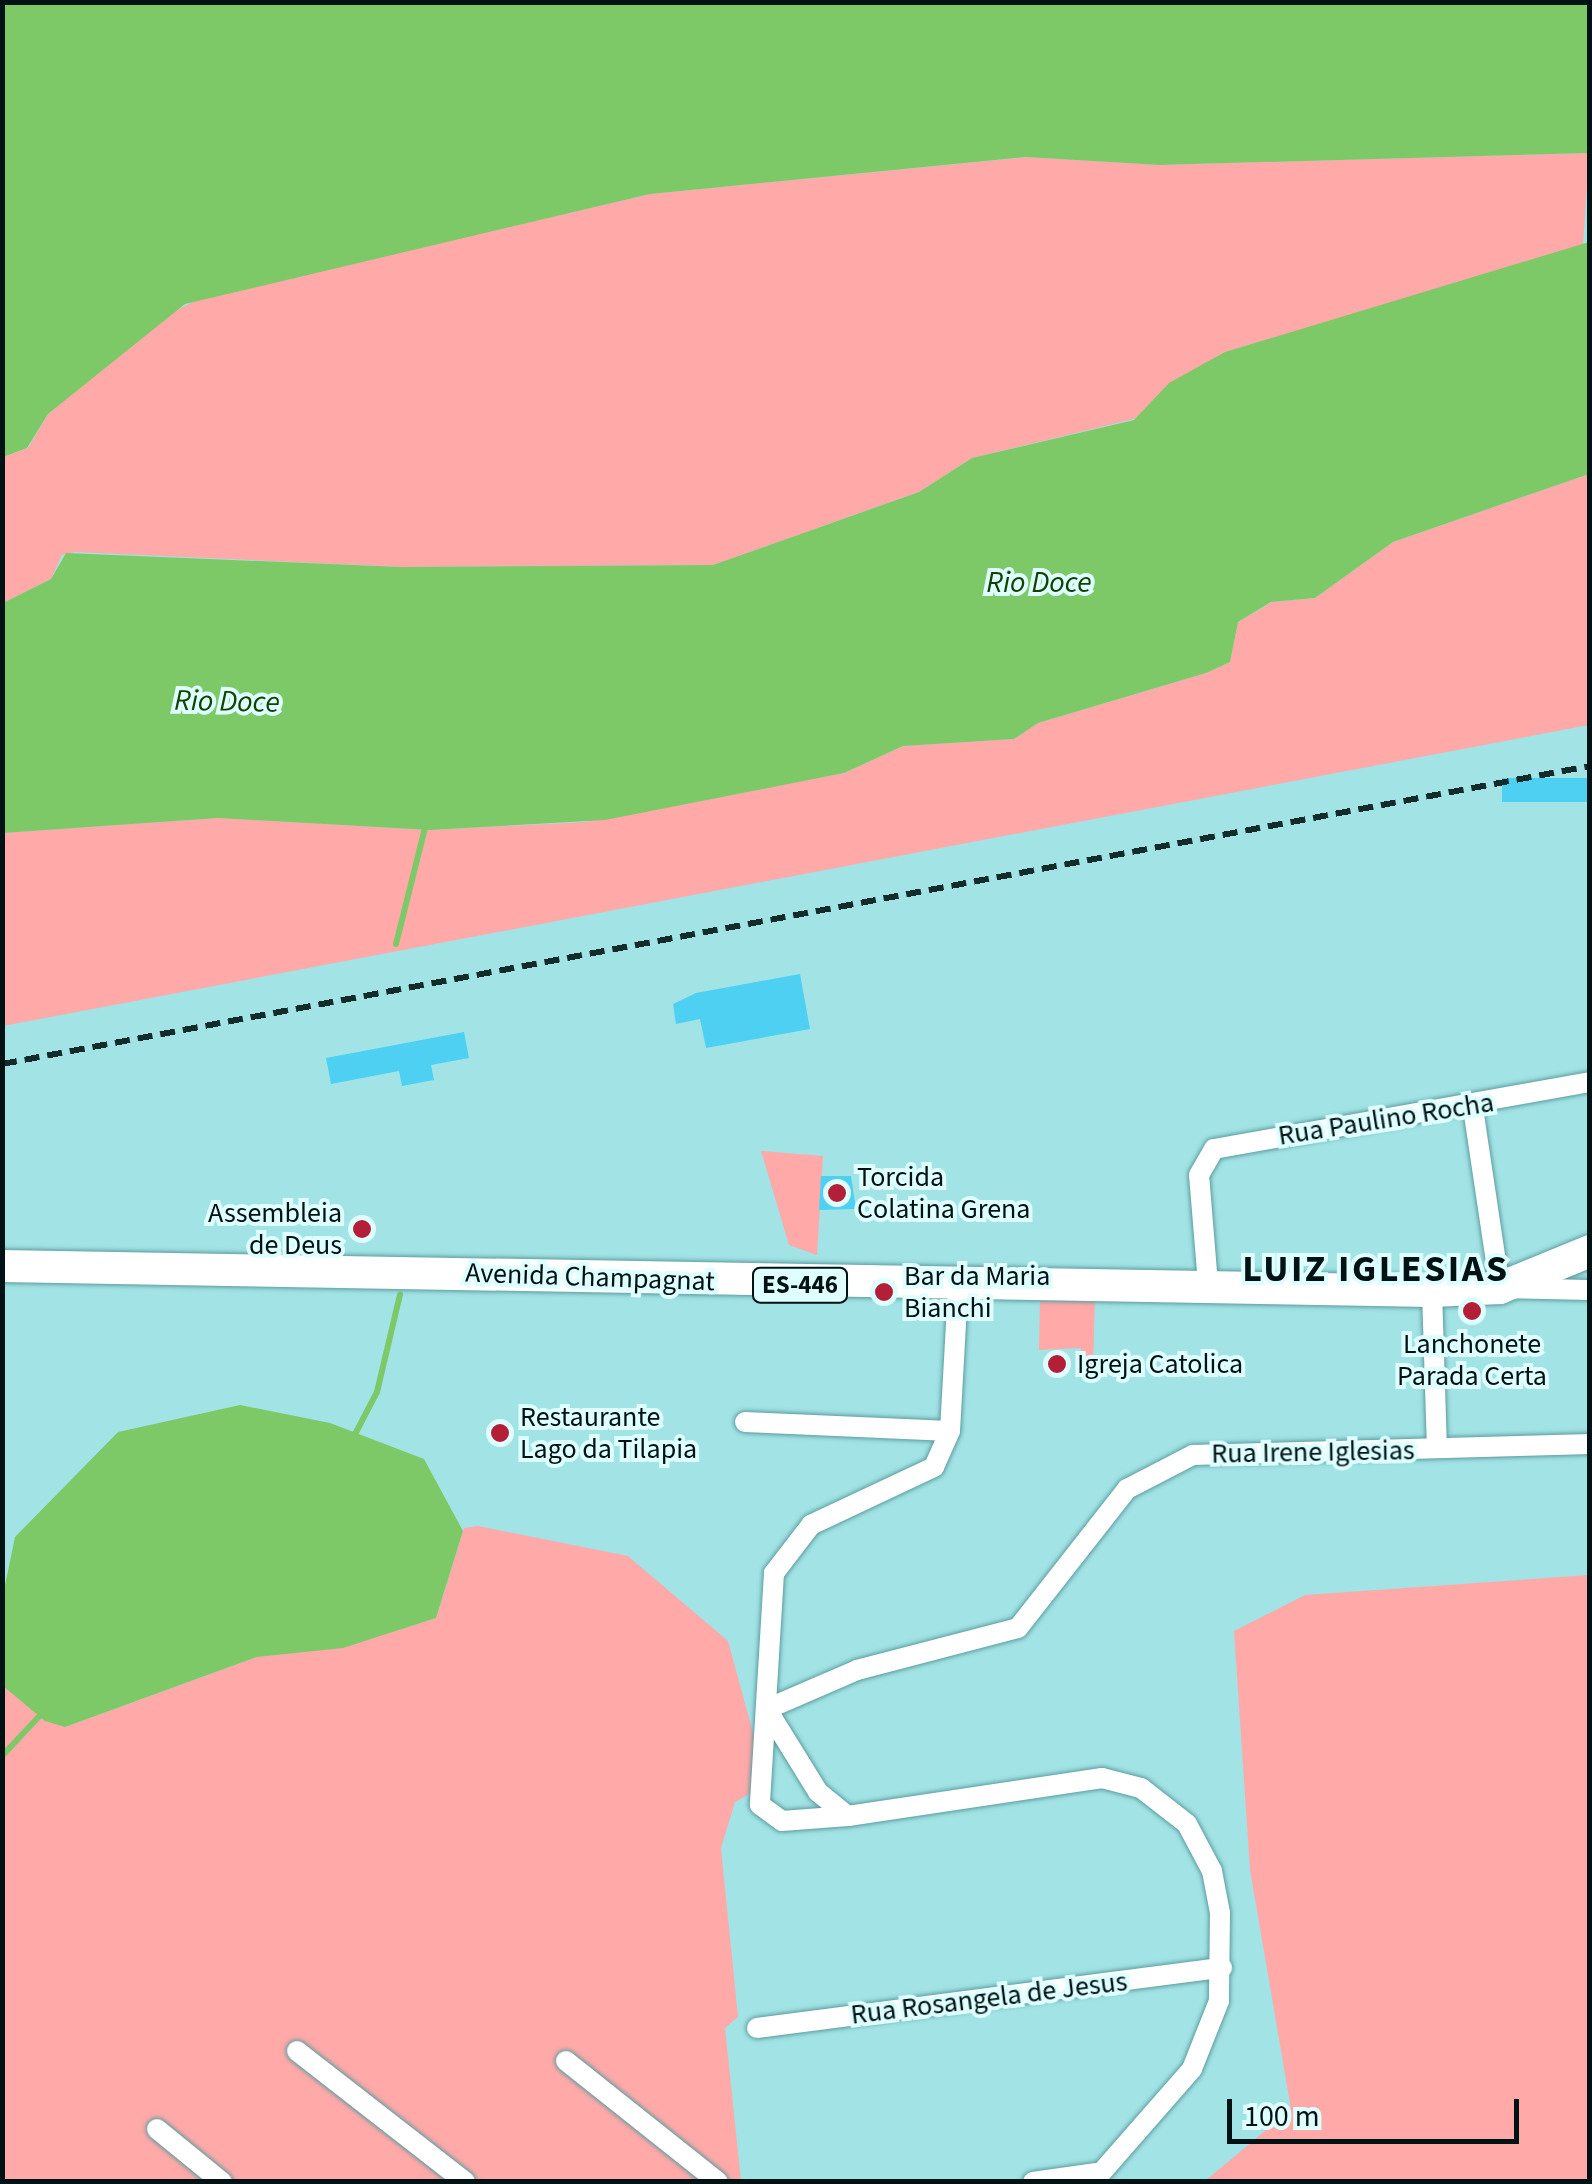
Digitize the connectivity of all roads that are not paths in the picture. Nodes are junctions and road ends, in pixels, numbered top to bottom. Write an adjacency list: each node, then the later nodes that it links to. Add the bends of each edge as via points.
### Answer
1 (1590, 1082): 2 (street, Rua Paulino Rocha)
2 (1473, 1108): 5 (street, Rua Paulino Rocha, via 1238,1140 1208,1154 1199,1175); 7 (street)
3 (1590, 1251): 7 (main road, Avenida Champagnat / ES-446)
4 (2, 1266): 6 (main road, Avenida Champagnat / ES-446)
5 (1208, 1284): 6 (main road, Avenida Champagnat / ES-446); 9 (main road, Avenida Champagnat / ES-446)
6 (958, 1288): 11 (street)
7 (1500, 1288): 8 (street); 9 (main road, Avenida Champagnat / ES-446)
8 (1590, 1290)
9 (1432, 1291): 13 (street)
10 (745, 1422): 11 (street)
11 (950, 1431): 14 (street, via 934,1467 822,1518 779,1561)
12 (1590, 1444): 13 (street, Rua Irene Iglesias)
13 (1436, 1448): 14 (street, Rua Irene Iglesias, via 1177,1460 1127,1489 1018,1628 858,1670)
14 (767, 1709): 15 (street, via 818,1792); 15 (street, via 762,1810 782,1821)
15 (848, 1816): 16 (street, via 1072,1778 1141,1788 1187,1824 1212,1871)
16 (1222, 1968): 17 (street, Rua Rosangela de Jesus); 21 (street, via 1212,2027 1192,2069)
17 (757, 2028)
18 (297, 2051): 23 (street)
19 (566, 2061): 24 (street)
20 (157, 2129): 22 (street)
21 (1094, 2177): 25 (street)
22 (222, 2182)
23 (465, 2182)
24 (718, 2182)
25 (1032, 2182)

